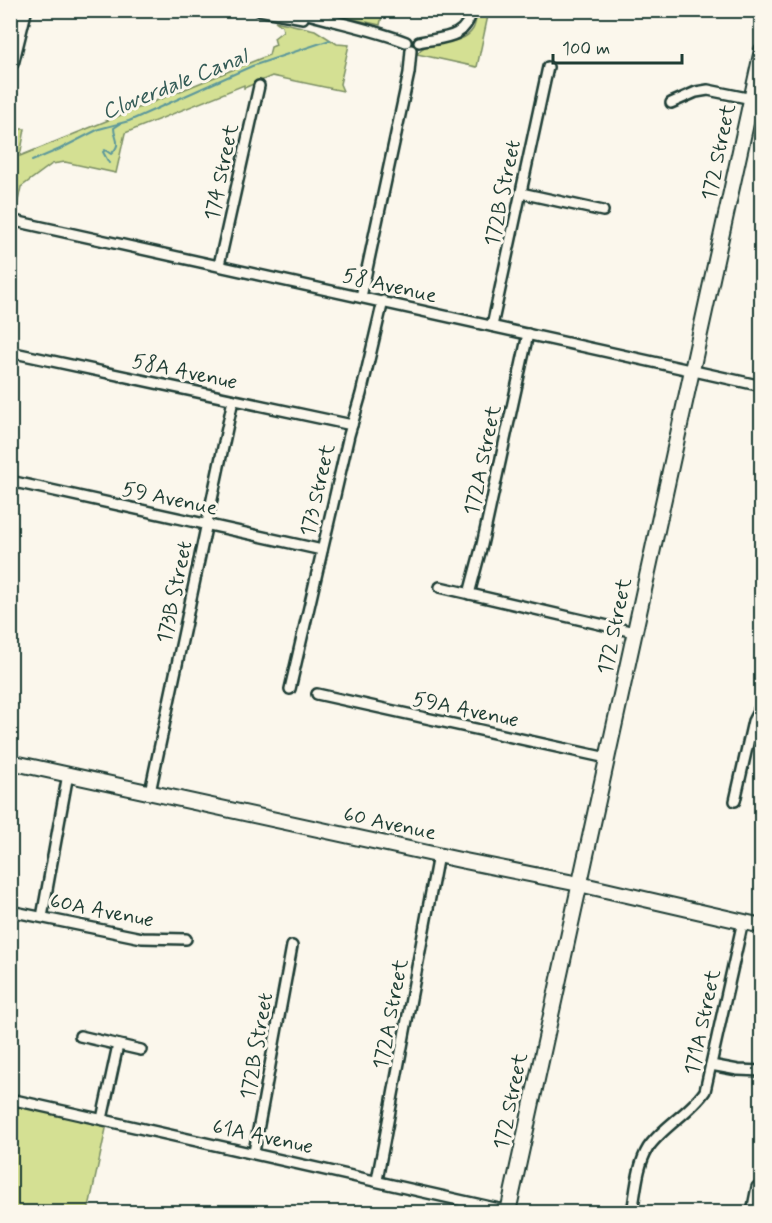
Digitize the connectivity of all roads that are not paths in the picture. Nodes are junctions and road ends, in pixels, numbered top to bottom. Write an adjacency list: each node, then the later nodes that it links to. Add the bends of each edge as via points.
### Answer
1 (23, 10): 8 (highway)
2 (259, 10): 5 (street)
3 (295, 10): 5 (street)
4 (472, 10): 6 (street, via 467,25 459,33 419,42 417,48)
5 (329, 21): 6 (street, via 386,34)
6 (409, 46): 17 (street, via 409,73)
7 (762, 50): 11 (street, 172 Street)
8 (10, 62)
9 (548, 67): 13 (street, 172B Street)
10 (259, 86): 16 (street, 174 Street)
11 (756, 100): 12 (street, via 708,90); 22 (street, 172 Street)
12 (671, 103)
13 (521, 193): 14 (street); 19 (street, 172B Street)
14 (603, 211)
15 (10, 220): 16 (street, 58 Avenue)
16 (219, 265): 17 (street, 58 Avenue)
17 (361, 297): 18 (street, 58 Avenue)
18 (383, 301): 19 (street, 58 Avenue); 25 (street, 173 Street)
19 (492, 326): 20 (street, 58 Avenue)
20 (528, 334): 22 (street, 58 Avenue); 30 (street, 172A Street)
21 (10, 352): 24 (street, 58A Avenue)
22 (692, 371): 23 (street, 58 Avenue); 31 (street, 172 Street)
23 (762, 386)
24 (233, 400): 25 (street, 58A Avenue); 27 (street, 173B Street)
25 (352, 425): 28 (street, 173 Street)
26 (10, 481): 27 (street, 59 Avenue)
27 (207, 525): 28 (street, 59 Avenue); 38 (street, 173B Street)
28 (322, 550): 32 (street, 173 Street)
29 (440, 587): 30 (street)
30 (469, 594): 31 (street)
31 (634, 632): 35 (street, 172 Street)
32 (290, 689)
33 (317, 694): 35 (street, 59A Avenue)
34 (762, 704): 39 (street, via 753,721)
35 (607, 758): 41 (street, 172 Street)
36 (10, 762): 37 (street, 60 Avenue)
37 (68, 774): 38 (street, 60 Avenue); 43 (street)
38 (150, 792): 40 (street, 60 Avenue)
39 (735, 801)
40 (438, 855): 41 (street, 60 Avenue); 56 (street, 172A Street)
41 (579, 884): 44 (street, 60 Avenue); 58 (street, 172 Street)
42 (10, 911): 43 (street, 60A Avenue)
43 (42, 917): 46 (street, 60A Avenue, via 142,938)
44 (742, 921): 45 (street, 60 Avenue); 51 (street, 171A Street)
45 (762, 926)
46 (186, 939)
47 (292, 946): 55 (street, 172B Street)
48 (80, 1036): 49 (street)
49 (118, 1045): 50 (street); 54 (street)
50 (141, 1050)
51 (711, 1065): 52 (street); 59 (street, 171A Street, via 705,1091 696,1104 649,1147 642,1161)
52 (762, 1071)
53 (10, 1099): 54 (street, 61A Avenue)
54 (102, 1119): 55 (street, 61A Avenue)
55 (254, 1152): 56 (street, 61A Avenue)
56 (377, 1180): 58 (street, 61A Avenue)
57 (762, 1188): 60 (street, via 757,1187)
58 (508, 1212)
59 (632, 1212)
60 (752, 1212)

